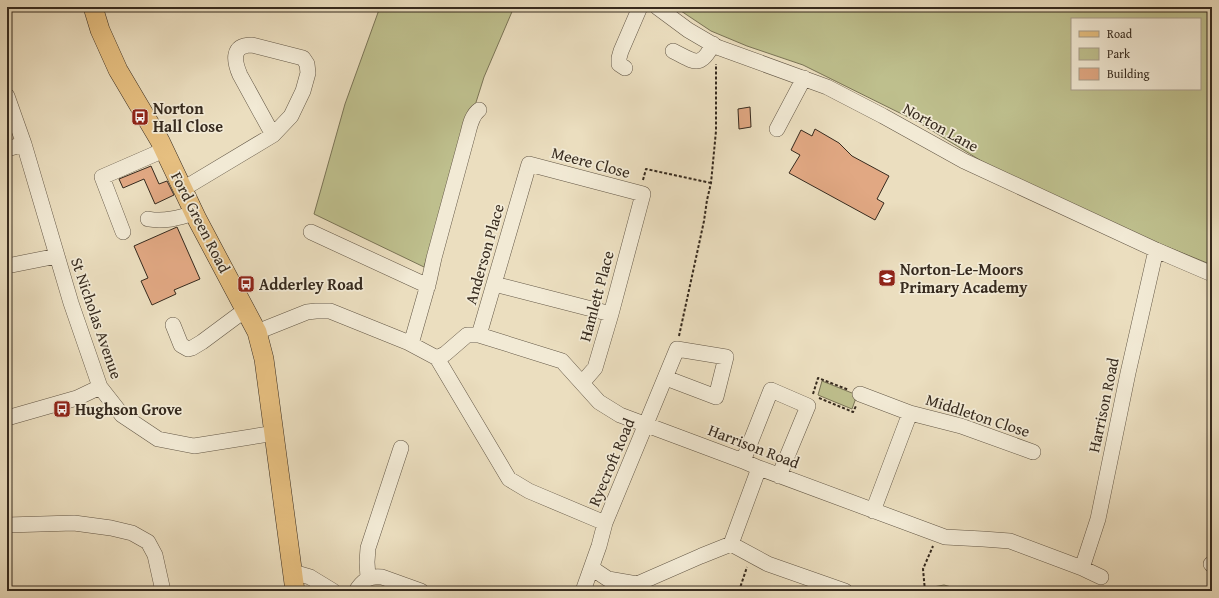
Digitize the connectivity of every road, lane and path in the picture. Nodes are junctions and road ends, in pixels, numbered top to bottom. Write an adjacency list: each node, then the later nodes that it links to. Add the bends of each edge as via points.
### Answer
1 (93, 7): 14 (main road, Ford Green Road, via 118,70)
2 (640, 7): 6 (street, via 619,58 619,64)
3 (657, 7): 4 (street, Norton Lane)
4 (715, 46): 5 (street, via 703,60 694,61); 7 (street, Norton Lane); 16 (path, via 716,131)
5 (673, 51)
6 (625, 68)
7 (804, 78): 10 (street); 24 (street, Norton Lane, via 841,94 964,161)
8 (7, 96): 12 (street, St Nicholas Avenue)
9 (480, 110): 29 (street, via 475,112 468,133 435,251)
10 (777, 129)
11 (273, 135): 11 (street, via 236,65 235,56 239,48 245,45 303,58 307,64 308,73 303,91 291,116); 17 (street)
12 (24, 144): 13 (street); 25 (street, St Nicholas Avenue)
13 (7, 149)
14 (164, 150): 17 (main road, Ford Green Road); 22 (street, via 102,177)
15 (524, 182): 18 (street, Meere Close, via 529,164); 28 (street, Anderson Place)
16 (711, 183): 18 (path, via 646,169); 36 (path)
17 (183, 189): 19 (main road, Ford Green Road)
18 (639, 193): 20 (street, Meere Close, via 643,194)
19 (194, 213): 21 (street, via 160,221); 30 (main road, Ford Green Road)
20 (637, 213): 31 (street, Hamlett Place)
21 (148, 219)
22 (123, 232)
23 (311, 232): 29 (street)
24 (1156, 250): 27 (street, Norton Lane); 59 (street, Harrison Road, via 1098,519)
25 (57, 256): 26 (street); 40 (street, St Nicholas Avenue)
26 (7, 266)
27 (1212, 274)
28 (494, 284): 31 (street); 34 (street, Anderson Place)
29 (428, 286): 35 (street)
30 (247, 311): 32 (street, via 188,349 181,344); 33 (main road, Ford Green Road)
31 (611, 314): 39 (street, Hamlett Place, via 595,368)
32 (173, 325)
33 (257, 332): 35 (street, via 307,312 330,311); 46 (main road, Ford Green Road, via 264,359)
34 (479, 335): 37 (street, via 467,334); 39 (street, Harrison Road, via 562,361)
35 (411, 344): 37 (street)
36 (677, 349): 38 (street, Ryecroft Road); 38 (street, via 726,357 716,396)
37 (437, 358): 53 (street, via 509,479 529,491)
38 (666, 378): 45 (street, Ryecroft Road)
39 (582, 383): 45 (street, Harrison Road, via 599,402 620,415)
40 (100, 387): 44 (street, via 77,398); 46 (street, St Nicholas Avenue, via 122,415 158,439 194,446)
41 (860, 394): 42 (path, via 853,412); 42 (path, via 818,378); 43 (street, Middleton Close)
42 (810, 401): 49 (street, via 771,390); 51 (street)
43 (910, 412): 48 (street, Middleton Close, via 961,426); 52 (street)
44 (7, 418)
45 (646, 424): 49 (street, Harrison Road); 53 (street, Ryecroft Road)
46 (275, 433): 60 (main road, Ford Green Road)
47 (401, 448): 62 (street, via 368,548)
48 (1033, 452)
49 (743, 461): 50 (street, Harrison Road)
50 (759, 468): 51 (street, Harrison Road); 56 (street)
51 (779, 476): 52 (street, Harrison Road)
52 (873, 510): 55 (street, Harrison Road)
53 (605, 523): 58 (street, Ryecroft Road)
54 (7, 525): 64 (street, via 74,524 132,533 148,542 155,555)
55 (938, 535): 59 (street, Harrison Road, via 1010,541); 72 (path, via 923,569)
56 (731, 544): 57 (street); 58 (street, via 637,584 608,578)
57 (750, 555): 63 (path); 71 (street, via 768,564)
58 (592, 566): 69 (street, Ryecroft Road)
59 (1082, 568): 61 (street, Harrison Road)
60 (293, 572): 65 (main road, Ford Green Road); 66 (street, via 310,577)
61 (1101, 577)
62 (368, 578): 67 (street); 68 (street, via 382,577)
63 (740, 590): 70 (path)
64 (163, 591)
65 (295, 591)
66 (333, 591)
67 (356, 591)
68 (421, 591)
69 (583, 591)
70 (736, 591)
71 (845, 591)
72 (925, 591)

